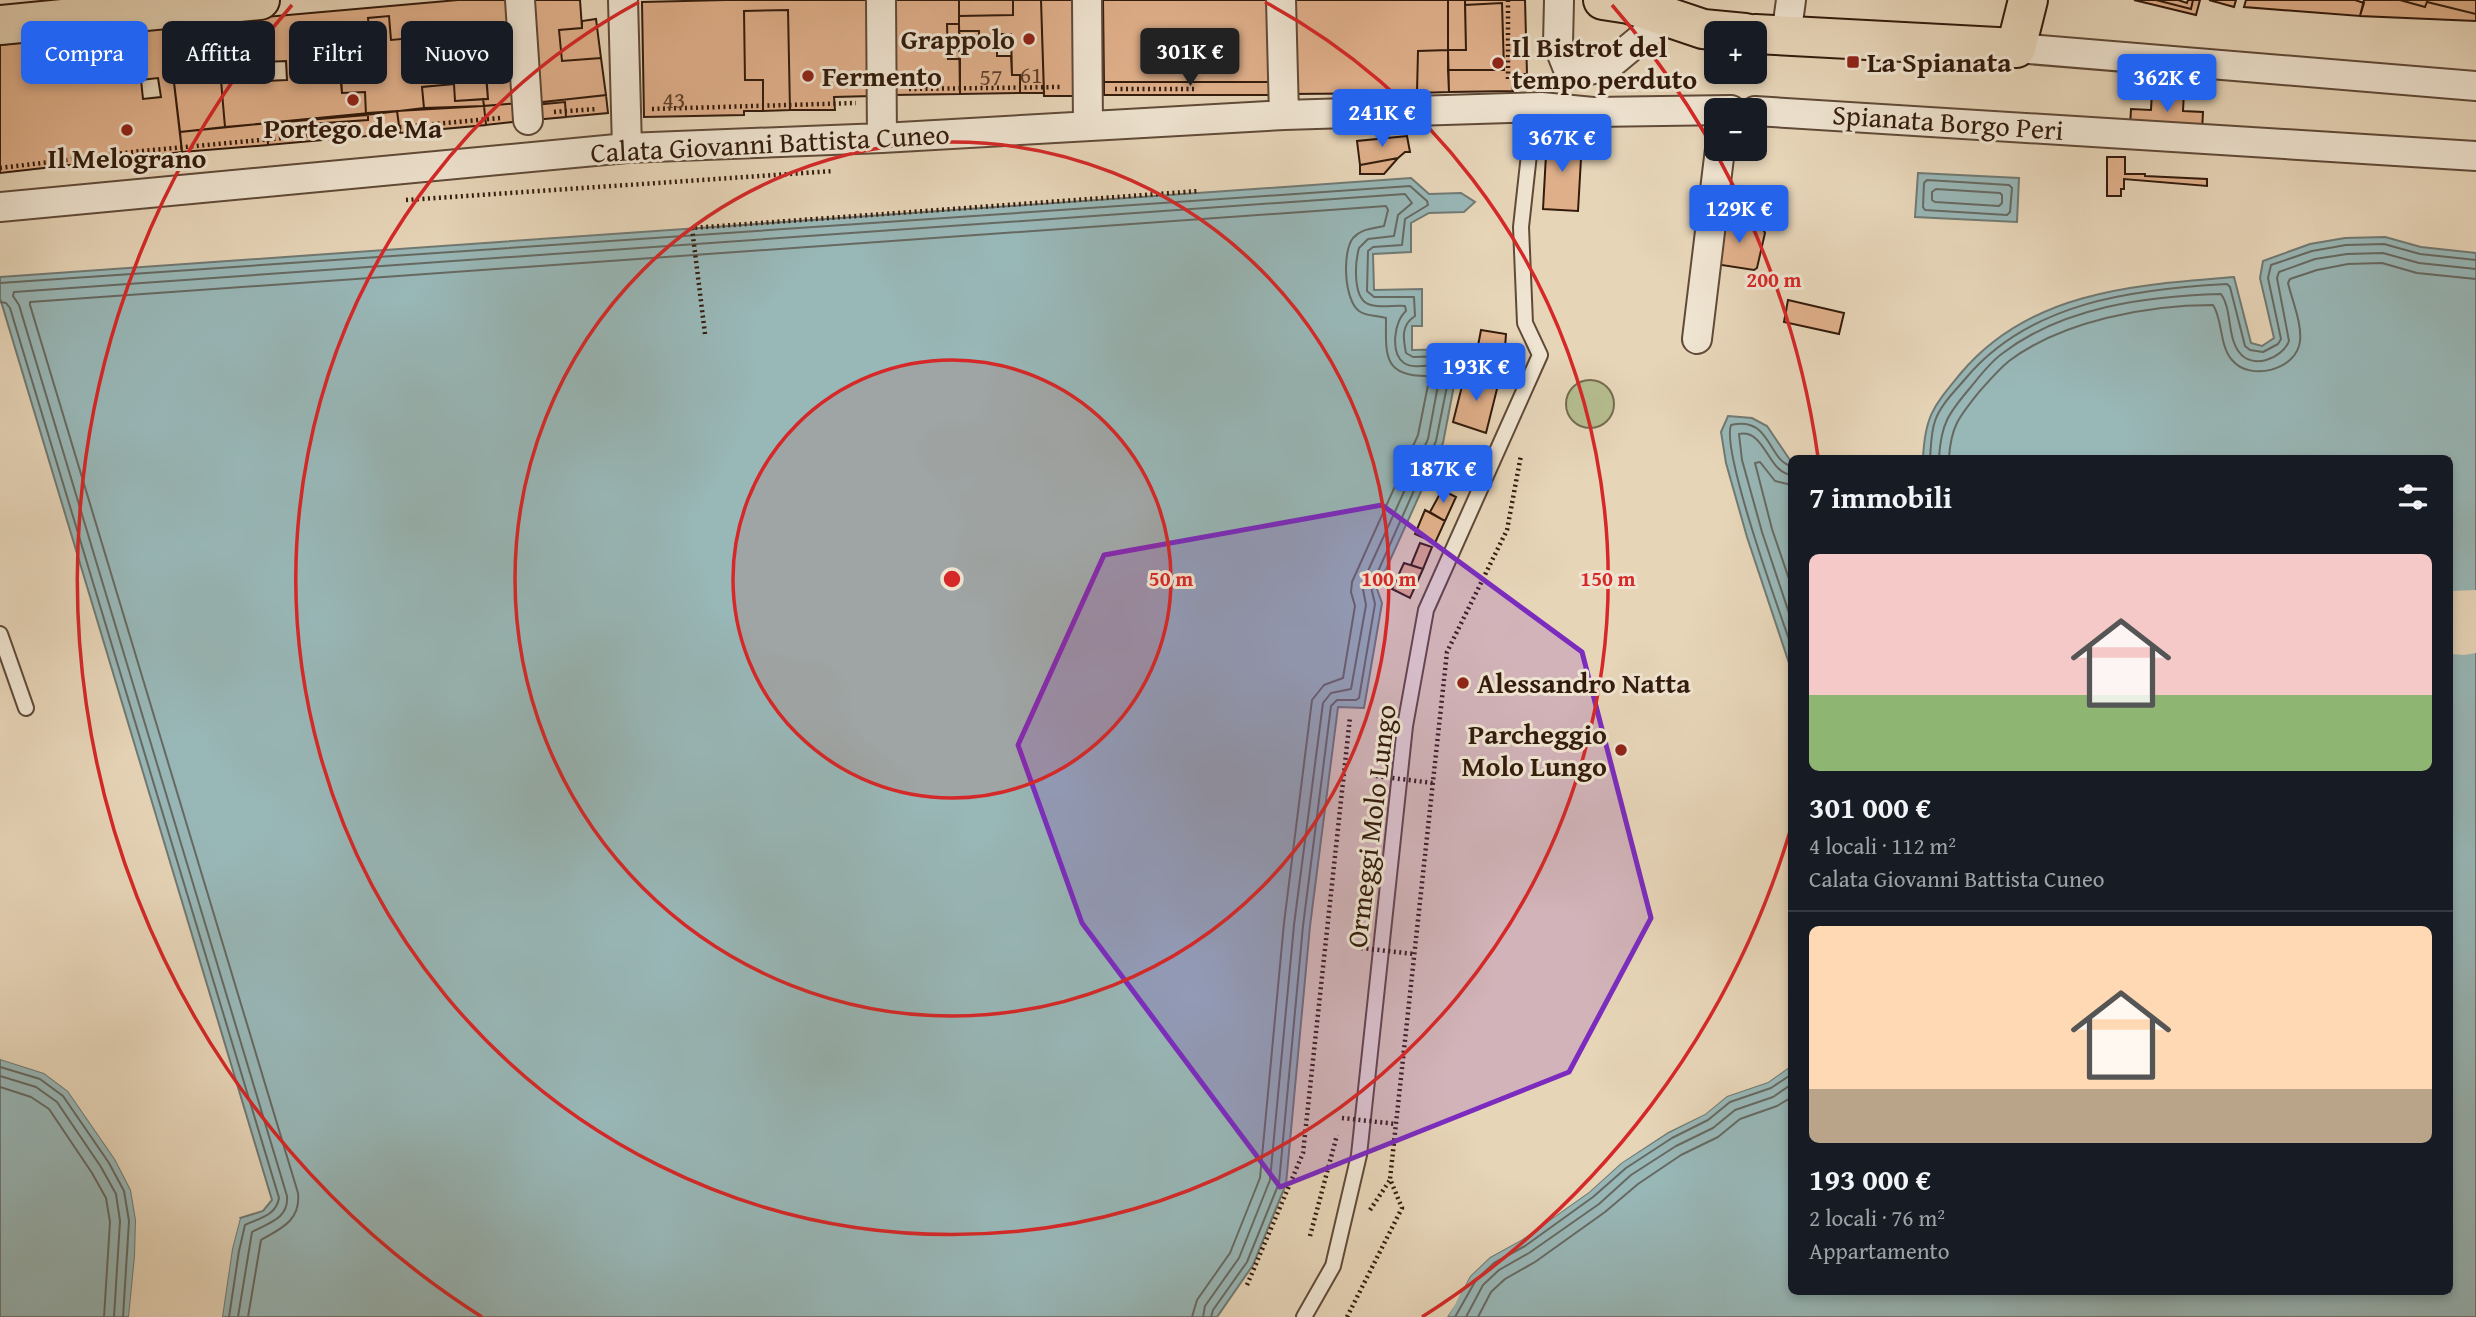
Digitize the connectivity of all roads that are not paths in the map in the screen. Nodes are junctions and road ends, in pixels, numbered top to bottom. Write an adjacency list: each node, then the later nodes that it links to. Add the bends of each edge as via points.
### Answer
1 (260, 0): 12 (main road)
2 (520, 0): 22 (street)
3 (623, 0): 25 (street)
4 (881, 0): 24 (street)
5 (1087, 0): 23 (street)
6 (1281, 0): 21 (street)
7 (1559, 0): 16 (street, via 1558,44)
8 (1603, 0): 11 (main road)
9 (1791, 0): 14 (street)
10 (2028, 0): 15 (main road)
11 (1667, 17): 13 (main road); 16 (street, via 1608,66)
12 (0, 24)
13 (1704, 29)
14 (1771, 36): 15 (main road)
15 (2016, 48): 17 (street)
16 (1570, 74): 18 (street)
17 (2476, 86)
18 (1541, 107): 19 (street, Calata Giovanni Battista Cuneo, via 1593,112); 21 (street, Calata Giovanni Battista Cuneo); 32 (lane, Ormeggi Molo Lungo, via 1532,128 1521,227 1525,323 1540,355 1426,610 1405,726 1359,1155 1333,1266)
19 (1704, 110)
20 (1767, 112): 26 (street, Spianata Borgo Peri)
21 (1284, 115): 23 (street, Calata Giovanni Battista Cuneo)
22 (528, 117)
23 (1088, 125): 24 (street, Calata Giovanni Battista Cuneo)
24 (882, 138): 25 (street, Calata Giovanni Battista Cuneo)
25 (627, 148): 28 (street, Calata Giovanni Battista Cuneo)
26 (2476, 156)
27 (1719, 161): 29 (street)
28 (0, 207)
29 (1697, 339)
30 (0, 634): 31 (lane)
31 (26, 708)
32 (1304, 1317)

